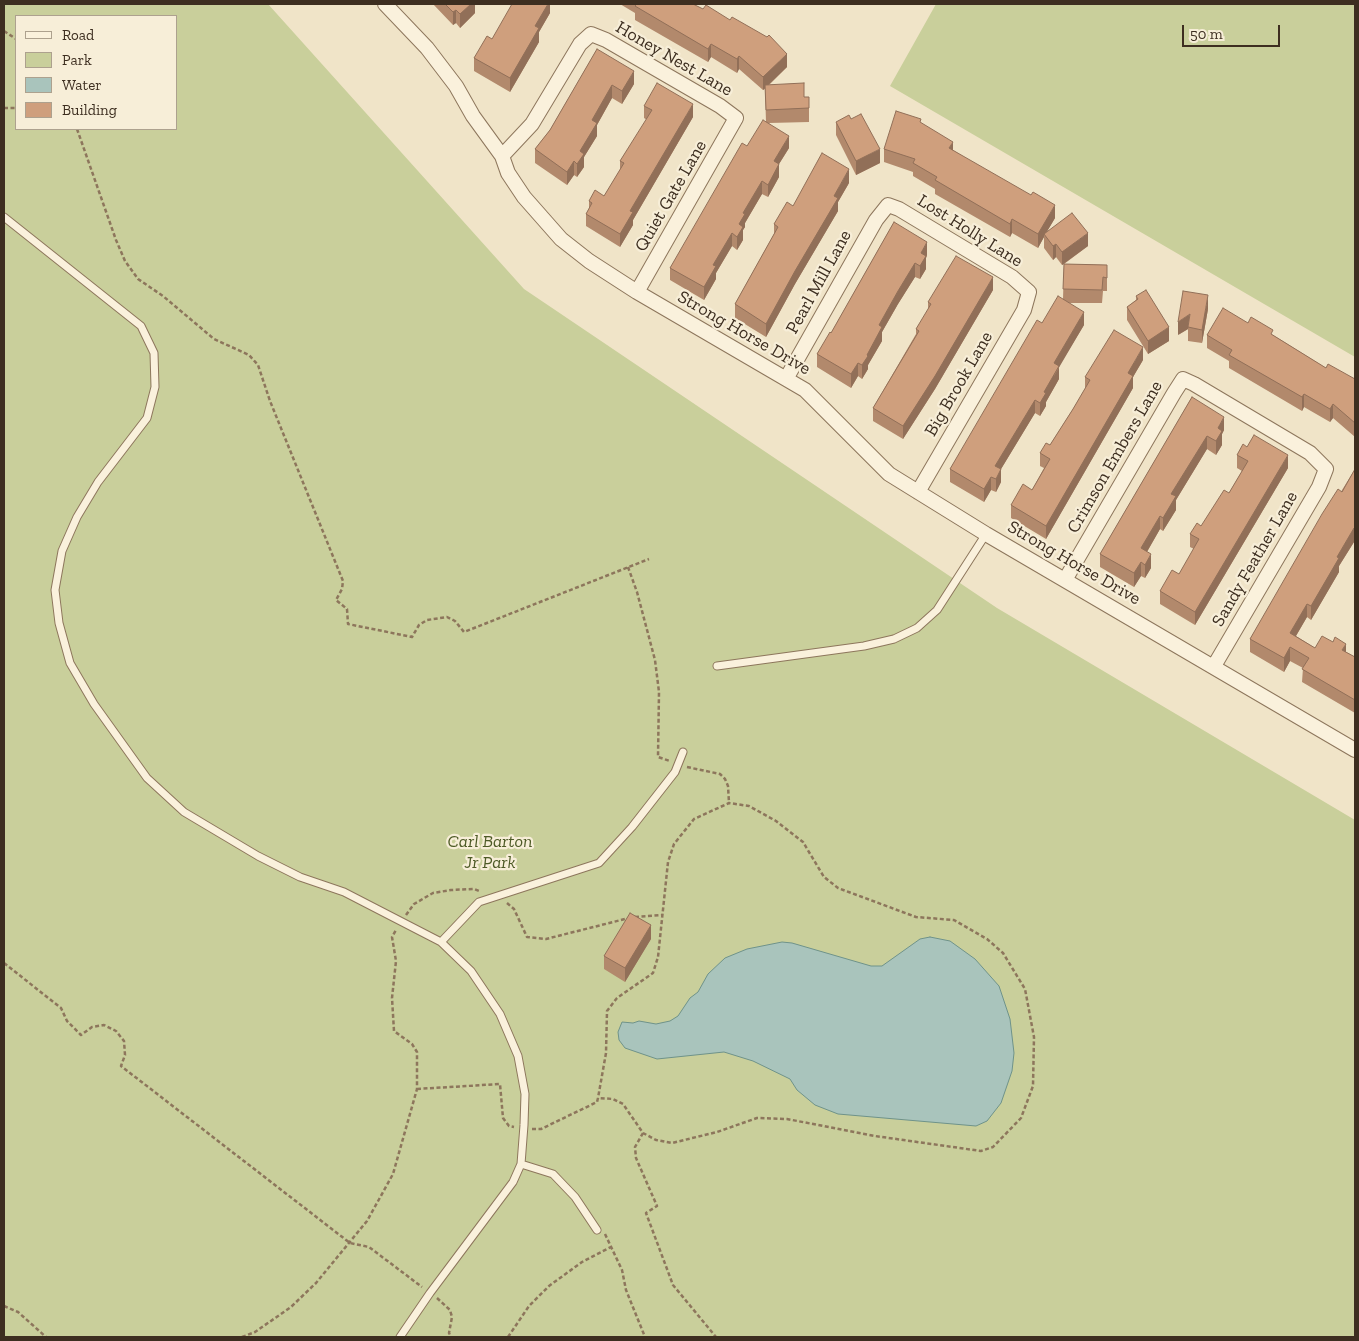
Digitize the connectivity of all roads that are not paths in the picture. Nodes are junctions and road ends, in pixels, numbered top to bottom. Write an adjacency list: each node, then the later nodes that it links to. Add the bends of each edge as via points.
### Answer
1 (385, 4): 3 (street, Strong Horse Drive, via 428,48)
2 (736, 118): 3 (street, Honey Nest Lane, via 591,34 580,44 532,124); 6 (street, Quiet Gate Lane)
3 (502, 156): 6 (street, Strong Horse Drive, via 508,173 524,197 561,239)
4 (888, 205): 7 (street, Lost Holly Lane, via 1012,278); 8 (street, Pearl Mill Lane, via 876,220)
5 (4, 217): 17 (lane, via 142,326 154,353 155,387 147,418 98,482 62,551 55,590 59,622 70,663 104,719 147,778 184,812 258,856 300,877 344,892)
6 (637, 292): 8 (street, Strong Horse Drive)
7 (1029, 292): 10 (street, Big Brook Lane, via 1024,310)
8 (786, 379): 10 (street, Strong Horse Drive, via 805,390 877,464)
9 (1183, 379): 12 (street, Crimson Embers Lane); 14 (street, Sandy Feather Lane, via 1310,453 1326,469 1319,487)
10 (918, 492): 11 (street, Strong Horse Drive)
11 (986, 534): 12 (street, Strong Horse Drive); 13 (lane, via 943,603 917,628 894,639 864,646)
12 (1065, 580): 14 (street, Strong Horse Drive)
13 (717, 666)
14 (1214, 666): 15 (street, Strong Horse Drive)
15 (1355, 750)
16 (683, 752): 17 (lane, via 675,772 599,863 479,902)
17 (441, 942): 18 (lane, via 471,971 500,1014 518,1056 524,1094)
18 (521, 1164): 19 (lane, via 554,1174); 20 (lane, via 513,1182)
19 (600, 1230)
20 (400, 1337)

